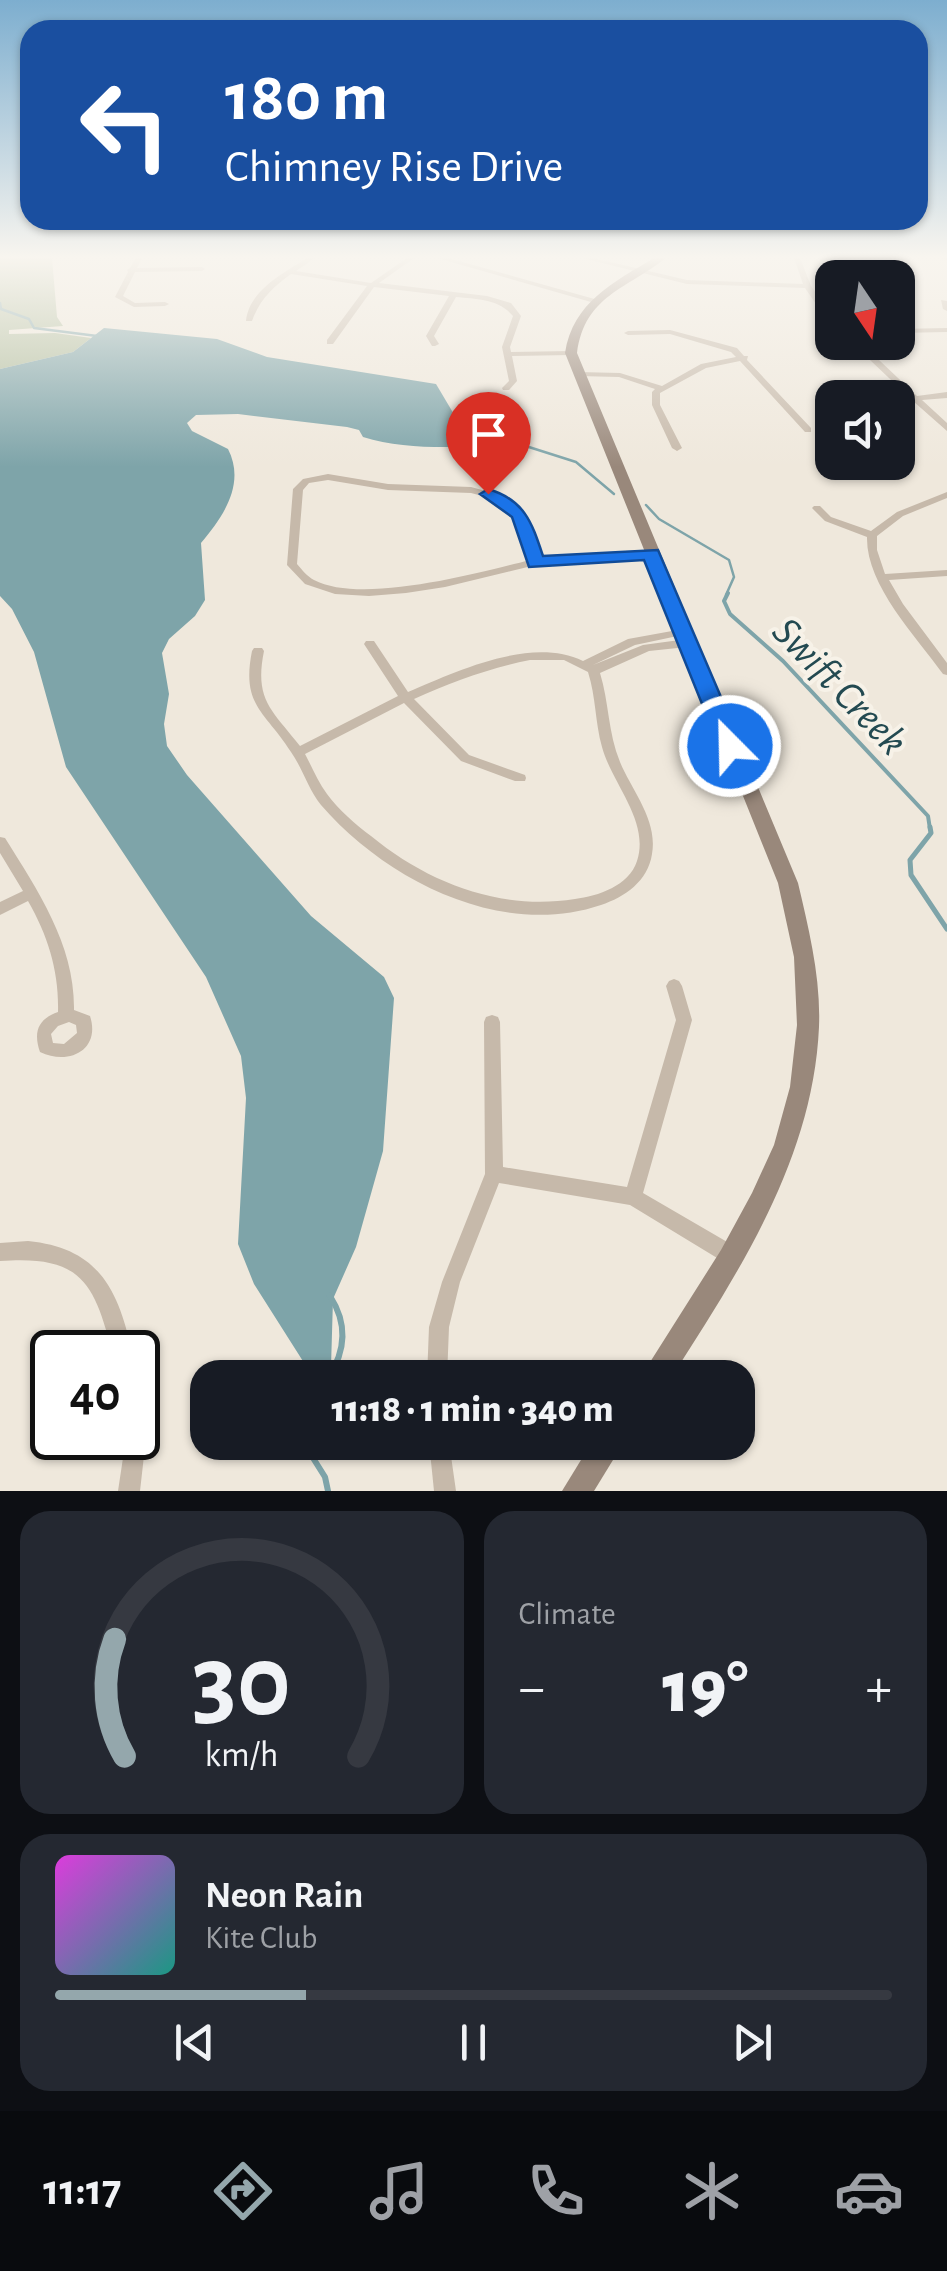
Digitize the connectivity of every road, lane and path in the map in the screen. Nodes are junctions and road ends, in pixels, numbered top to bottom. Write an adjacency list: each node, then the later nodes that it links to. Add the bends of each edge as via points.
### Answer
1 (341, 328): 8 (street)
2 (435, 328): 9 (street, via 430,336)
3 (514, 328): 11 (street)
4 (576, 328): 10 (street)
5 (947, 330): 6 (street)
6 (915, 331)
7 (628, 333): 12 (street, via 670,332)
8 (330, 342)
9 (436, 344)
10 (571, 353): 11 (street); 14 (street)
11 (506, 354): 16 (street, via 513,380)
12 (745, 358): 17 (street, via 712,363); 21 (street)
13 (874, 360): 15 (street)
14 (578, 374): 17 (street, via 620,374); 26 (street)
15 (896, 380)
16 (506, 388)
17 (661, 388): 22 (street, via 654,400)
18 (947, 395): 19 (street)
19 (915, 398): 20 (street)
20 (947, 428)
21 (808, 430)
22 (677, 448)
23 (947, 495): 25 (street, via 900,514)
24 (816, 508): 25 (street)
25 (872, 535): 29 (street, via 871,557)
26 (651, 554): 27 (street); 30 (street)
27 (536, 562): 27 (street, via 418,589 313,585 292,566 298,489 328,478 488,494 520,516)
28 (947, 573): 29 (street)
29 (881, 577): 34 (street)
30 (685, 638): 33 (street, via 632,642); 47 (street, via 788,883 808,969 811,1022 802,1096 785,1152)
31 (370, 644): 35 (street)
32 (258, 651): 36 (street, via 255,697)
33 (590, 668): 35 (street, via 564,656 534,654); 36 (street, via 611,756 647,842 642,870 600,900 530,910 456,894 360,835 316,789)
34 (947, 671)
35 (405, 696): 36 (street); 37 (street, via 465,758)
36 (298, 752)
37 (520, 778)
38 (0, 842): 39 (street)
39 (32, 893): 40 (street); 42 (street, via 61,962)
40 (0, 909)
41 (674, 986): 45 (street, via 684,1020)
42 (66, 1016)
43 (492, 1022): 44 (street)
44 (494, 1174): 45 (street); 49 (street, via 451,1282)
45 (633, 1196): 47 (street)
46 (0, 1252): 48 (street, via 32,1250 76,1260 104,1296)
47 (734, 1256): 50 (street)
48 (117, 1330)
49 (438, 1360)
50 (666, 1360)
51 (133, 1460): 54 (street)
52 (441, 1460): 55 (street)
53 (598, 1460): 56 (street)
54 (129, 1491)
55 (445, 1491)
56 (577, 1491)

